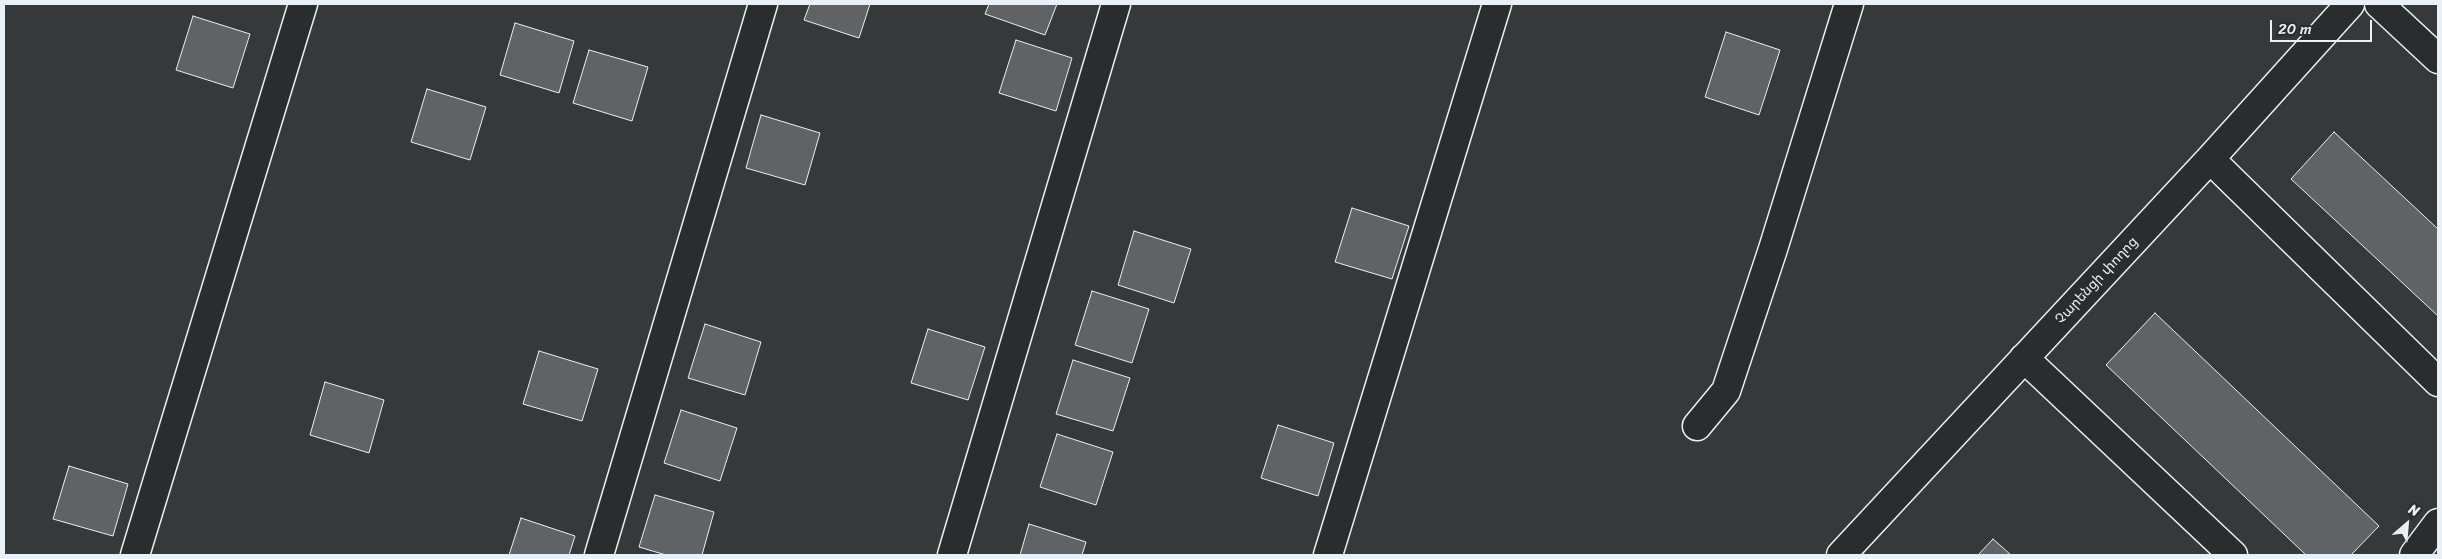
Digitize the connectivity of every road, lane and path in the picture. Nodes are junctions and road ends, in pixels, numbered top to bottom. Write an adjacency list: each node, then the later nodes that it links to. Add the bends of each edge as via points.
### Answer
1 (302, 4): 14 (street)
2 (763, 4): 15 (street)
3 (1116, 4): 16 (street)
4 (1497, 4): 17 (street)
5 (1850, 4): 12 (street, via 1726,391)
6 (2350, 4): 9 (street, Չարենցի փողոց)
7 (2379, 4): 8 (street)
8 (2438, 59)
9 (2210, 159): 10 (street, Չարենցի փողոց); 11 (street)
10 (2024, 358): 18 (street, Չարենցի փողոց); 19 (street)
11 (2438, 382)
12 (1697, 426)
13 (2438, 523): 20 (street)
14 (135, 555)
15 (599, 555)
16 (952, 555)
17 (1328, 555)
18 (1841, 555)
19 (2233, 555)
20 (2414, 555)

